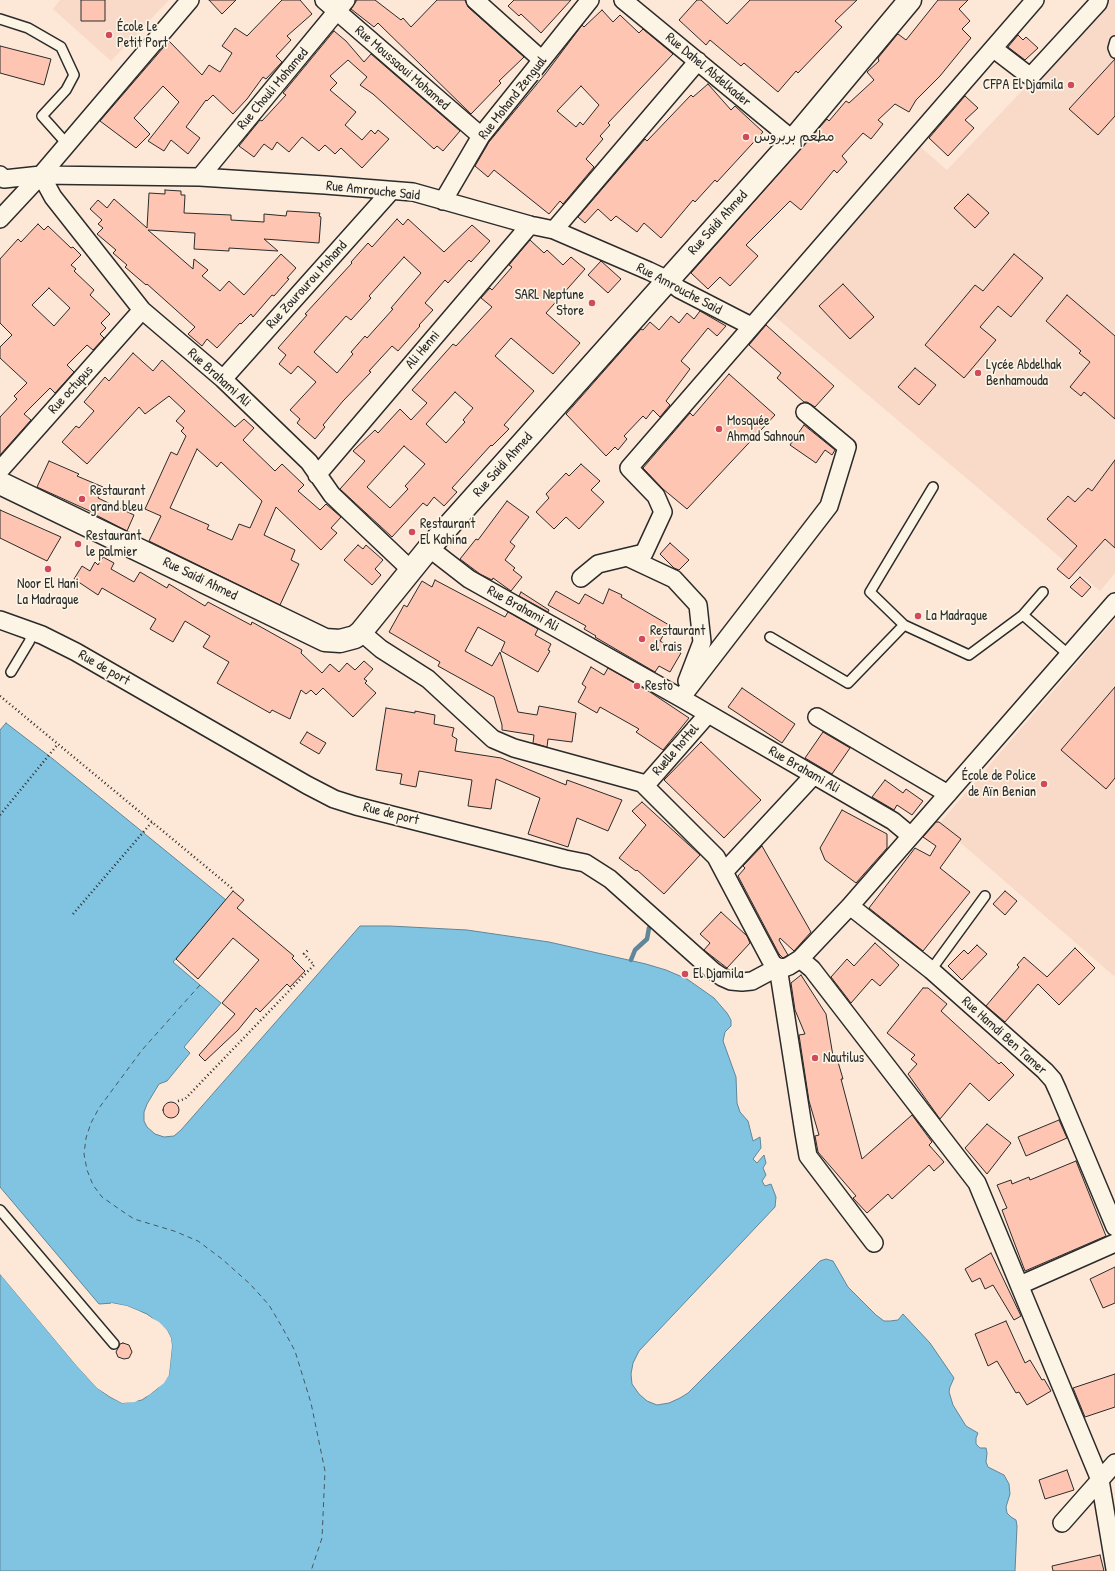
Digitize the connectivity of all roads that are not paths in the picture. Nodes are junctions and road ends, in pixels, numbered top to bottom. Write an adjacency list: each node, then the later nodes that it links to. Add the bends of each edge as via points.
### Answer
1 (190, 0): 18 (street)
2 (324, 0): 9 (street, Rue Moussaoui Mohamed)
3 (475, 0): 14 (street)
4 (590, 0): 14 (street, Rue Mohand Zengual)
5 (623, 0): 15 (street, Rue Dahel Abdelkader)
6 (910, 0): 17 (street, Rue Saidi Ahmed)
7 (1035, 0): 12 (street)
8 (1099, 0): 12 (street, via 1032,75 1028,75)
9 (341, 6): 16 (street, Rue Moussaoui Mohamed); 21 (street, Rue Chouli Mohamed)
10 (0, 19): 18 (lane, via 28,28 61,47 74,75 66,90 42,116)
11 (1115, 41): 13 (lane)
12 (994, 49): 29 (street)
13 (1115, 53)
14 (542, 60): 16 (street, Rue Mohand Zengual)
15 (698, 61): 17 (street, Rue Dahel Abdelkader); 26 (street)
16 (481, 136): 23 (street, Rue Mohand Zengual)
17 (793, 140): 27 (street, Rue Saidi Ahmed)
18 (67, 144): 20 (street)
19 (0, 175): 20 (street, Rue Amrouche Said, via 4,179)
20 (41, 175): 21 (street, Rue Amrouche Said); 24 (street); 28 (street, Rue Brahami Ali, via 53,197)
21 (200, 177): 22 (street, Rue Amrouche Said)
22 (391, 191): 23 (street, Rue Amrouche Said, via 413,192); 30 (street, Rue Zourourou Mohand)
23 (443, 201): 25 (street, Rue Amrouche Said)
24 (0, 219)
25 (530, 225): 26 (street, Rue Amrouche Said); 33 (street, Ali Henni)
26 (554, 230): 27 (street, Rue Amrouche Said)
27 (668, 280): 29 (street, Rue Amrouche Said, via 679,289); 36 (street, Rue Saidi Ahmed)
28 (142, 310): 30 (street, Rue Brahami Ali); 32 (street, Rue octupus)
29 (751, 326): 37 (street, via 629,468 656,496 663,512 644,553)
30 (222, 379): 33 (street, Rue Brahami Ali, via 309,462)
31 (805, 412): 50 (street, via 847,447 829,506)
32 (0, 470)
33 (317, 475): 38 (street, Rue Brahami Ali, via 332,495)
34 (0, 483): 46 (street, Rue Saidi Ahmed, via 325,640 348,640)
35 (934, 488): 44 (lane, via 870,592)
36 (429, 548): 38 (street, Rue Saidi Ahmed); 50 (street, Rue Brahami Ali, via 469,579)
37 (627, 557): 39 (street, via 598,564); 50 (street, via 674,579 698,605 702,642)
38 (411, 570): 46 (street, Rue Saidi Ahmed)
39 (581, 578)
40 (1043, 592): 42 (lane)
41 (1115, 602): 48 (street)
42 (1024, 615): 44 (lane, via 969,655); 48 (lane)
43 (0, 620): 45 (street, Rue de port)
44 (904, 625): 47 (lane, via 848,684)
45 (33, 632): 49 (lane); 61 (street, Rue de port, via 76,652 334,798 356,806 585,863 610,879 722,977 732,981 752,981)
46 (361, 632): 54 (street, via 428,679 493,739 514,748 642,783)
47 (770, 637)
48 (1069, 655): 55 (street)
49 (11, 672)
50 (681, 698): 51 (street, Rue Brahami Ali)
51 (708, 714): 53 (street, Rue Brahami Ali); 54 (street, Ruelle hottel)
52 (817, 717): 55 (street)
53 (813, 776): 56 (street, Rue Brahami Ali, via 893,822); 57 (street)
54 (645, 786): 57 (street, via 716,857)
55 (948, 794): 56 (street)
56 (911, 836): 59 (street)
57 (724, 872): 61 (street, via 770,959)
58 (985, 896): 62 (lane)
59 (850, 906): 60 (street); 62 (street, Rue Hamdi Ben Tamer)
60 (800, 959): 61 (street, Rue de port, via 789,966); 67 (street, via 812,969 977,1184)
61 (778, 967): 65 (street, via 808,1156)
62 (931, 970): 64 (street, Rue Hamdi Ben Tamer, via 1053,1080)
63 (0, 1210): 68 (lane)
64 (1115, 1227)
65 (874, 1243)
66 (1115, 1243): 67 (street)
67 (1020, 1285): 70 (street)
68 (114, 1344)
69 (1115, 1463): 70 (street)
70 (1100, 1480): 71 (street); 72 (street)
71 (1062, 1523)
72 (1115, 1569)

